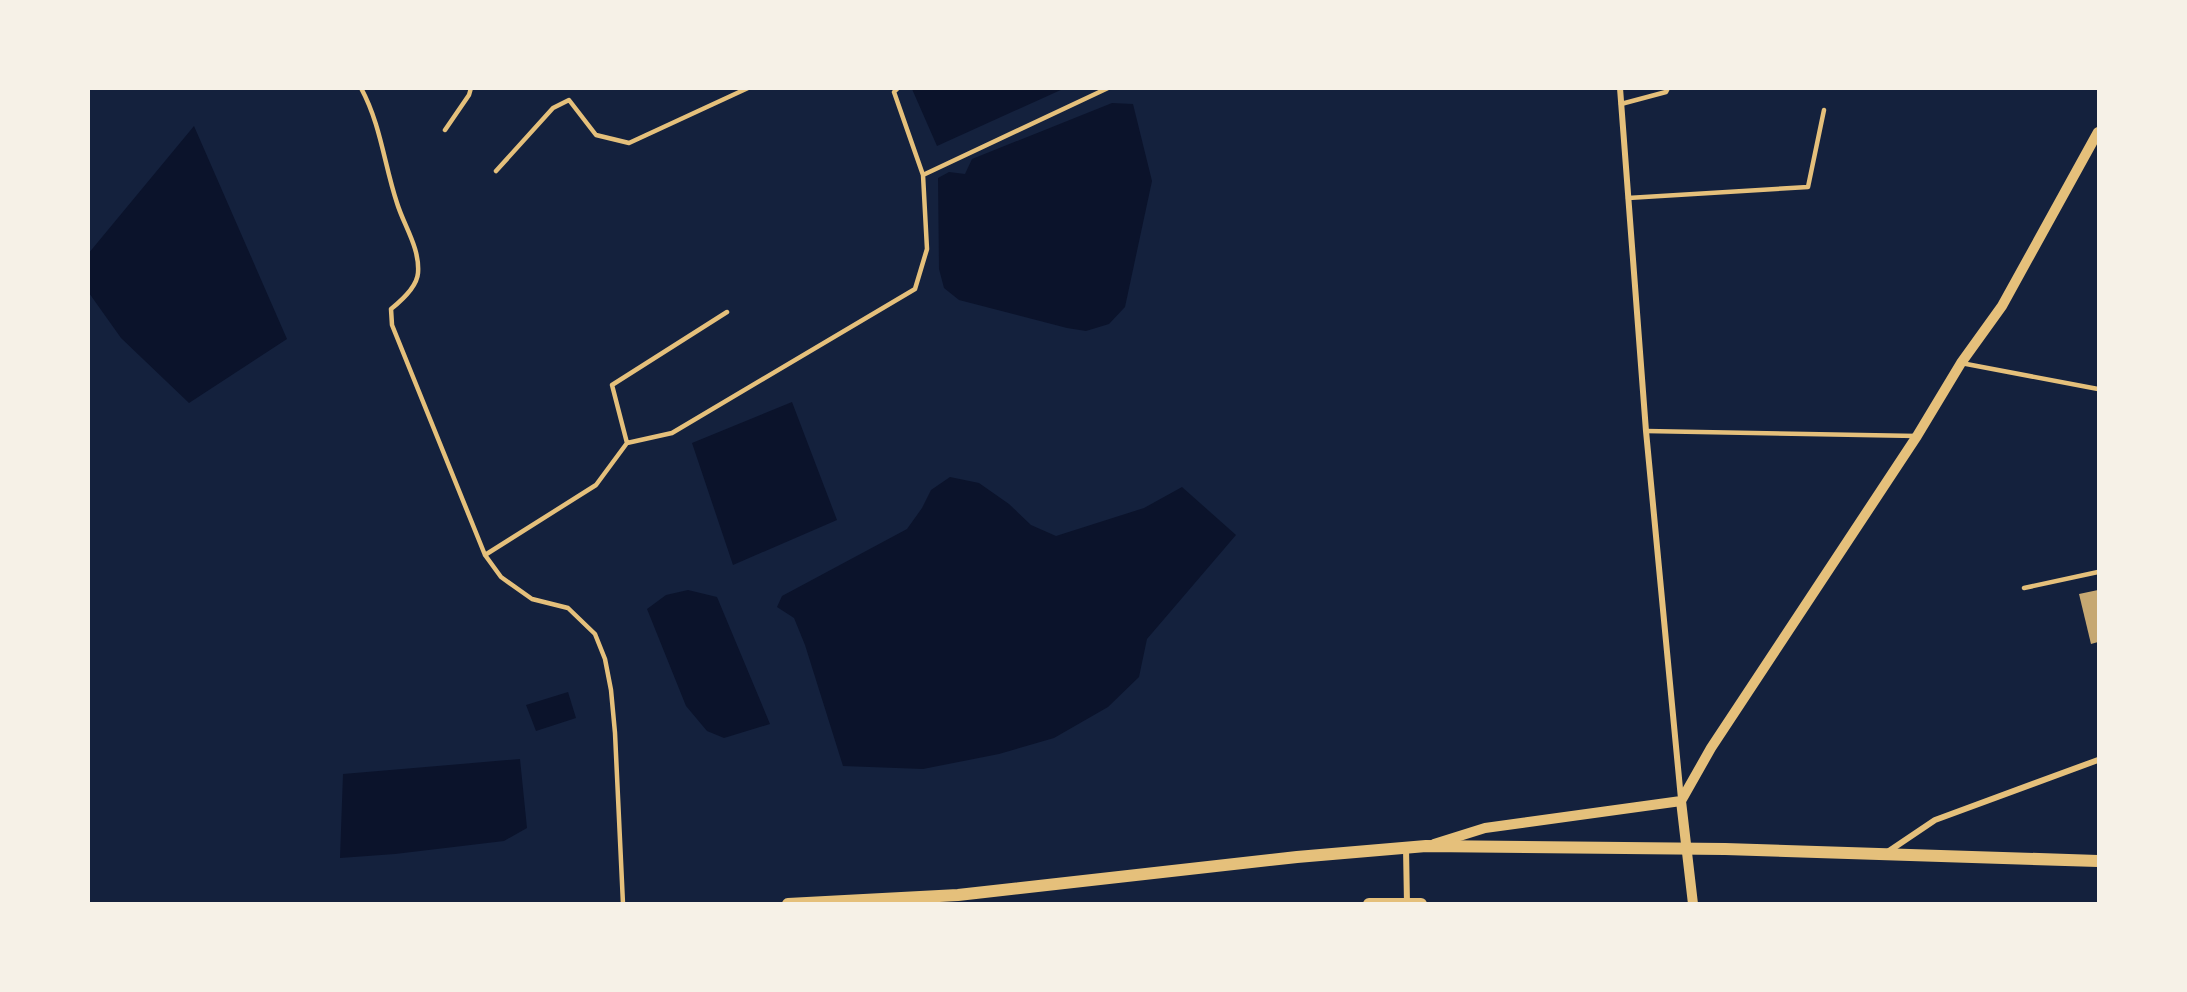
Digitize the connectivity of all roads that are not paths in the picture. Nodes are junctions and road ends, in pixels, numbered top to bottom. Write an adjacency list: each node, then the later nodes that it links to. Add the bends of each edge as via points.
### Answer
1 (361, 88): 21 (lane, via 372,110 397,204 417,253 418,275 391,309 392,325)
2 (471, 88): 10 (lane)
3 (748, 88): 12 (lane, via 629,142 596,135 569,100 553,108)
4 (898, 88): 13 (lane, via 894,92)
5 (1108, 88): 13 (lane)
6 (1620, 88): 8 (street)
7 (1668, 88): 8 (lane, via 1666,92)
8 (1621, 104): 14 (street)
9 (1824, 110): 14 (lane, via 1808,187)
10 (445, 130)
11 (2098, 132): 16 (street, via 2002,306)
12 (496, 171)
13 (923, 175): 20 (lane, via 927,249 915,289 672,433)
14 (1628, 198): 18 (street)
15 (727, 312): 20 (lane, via 612,385)
16 (1961, 363): 17 (lane); 19 (street)
17 (2098, 389)
18 (1647, 431): 19 (lane); 25 (street)
19 (1917, 436): 25 (street, via 1710,748)
20 (627, 443): 21 (lane, via 596,485)
21 (485, 555): 32 (lane, via 501,577 532,598 568,608 595,634 605,659 615,733)
22 (2098, 572): 23 (lane)
23 (2024, 588)
24 (2098, 760): 29 (street, via 1935,820)
25 (1681, 801): 26 (street, via 1485,828); 28 (street)
26 (1426, 846): 27 (main road); 28 (main road)
27 (1406, 848): 31 (main road, via 1297,857); 35 (street)
28 (1686, 849): 29 (main road); 37 (street)
29 (1884, 854): 30 (main road)
30 (2098, 861)
31 (935, 900): 33 (main road)
32 (623, 903)
33 (788, 903)
34 (1369, 903): 35 (main road)
35 (1407, 903): 36 (main road)
36 (1420, 903)
37 (1693, 903)

